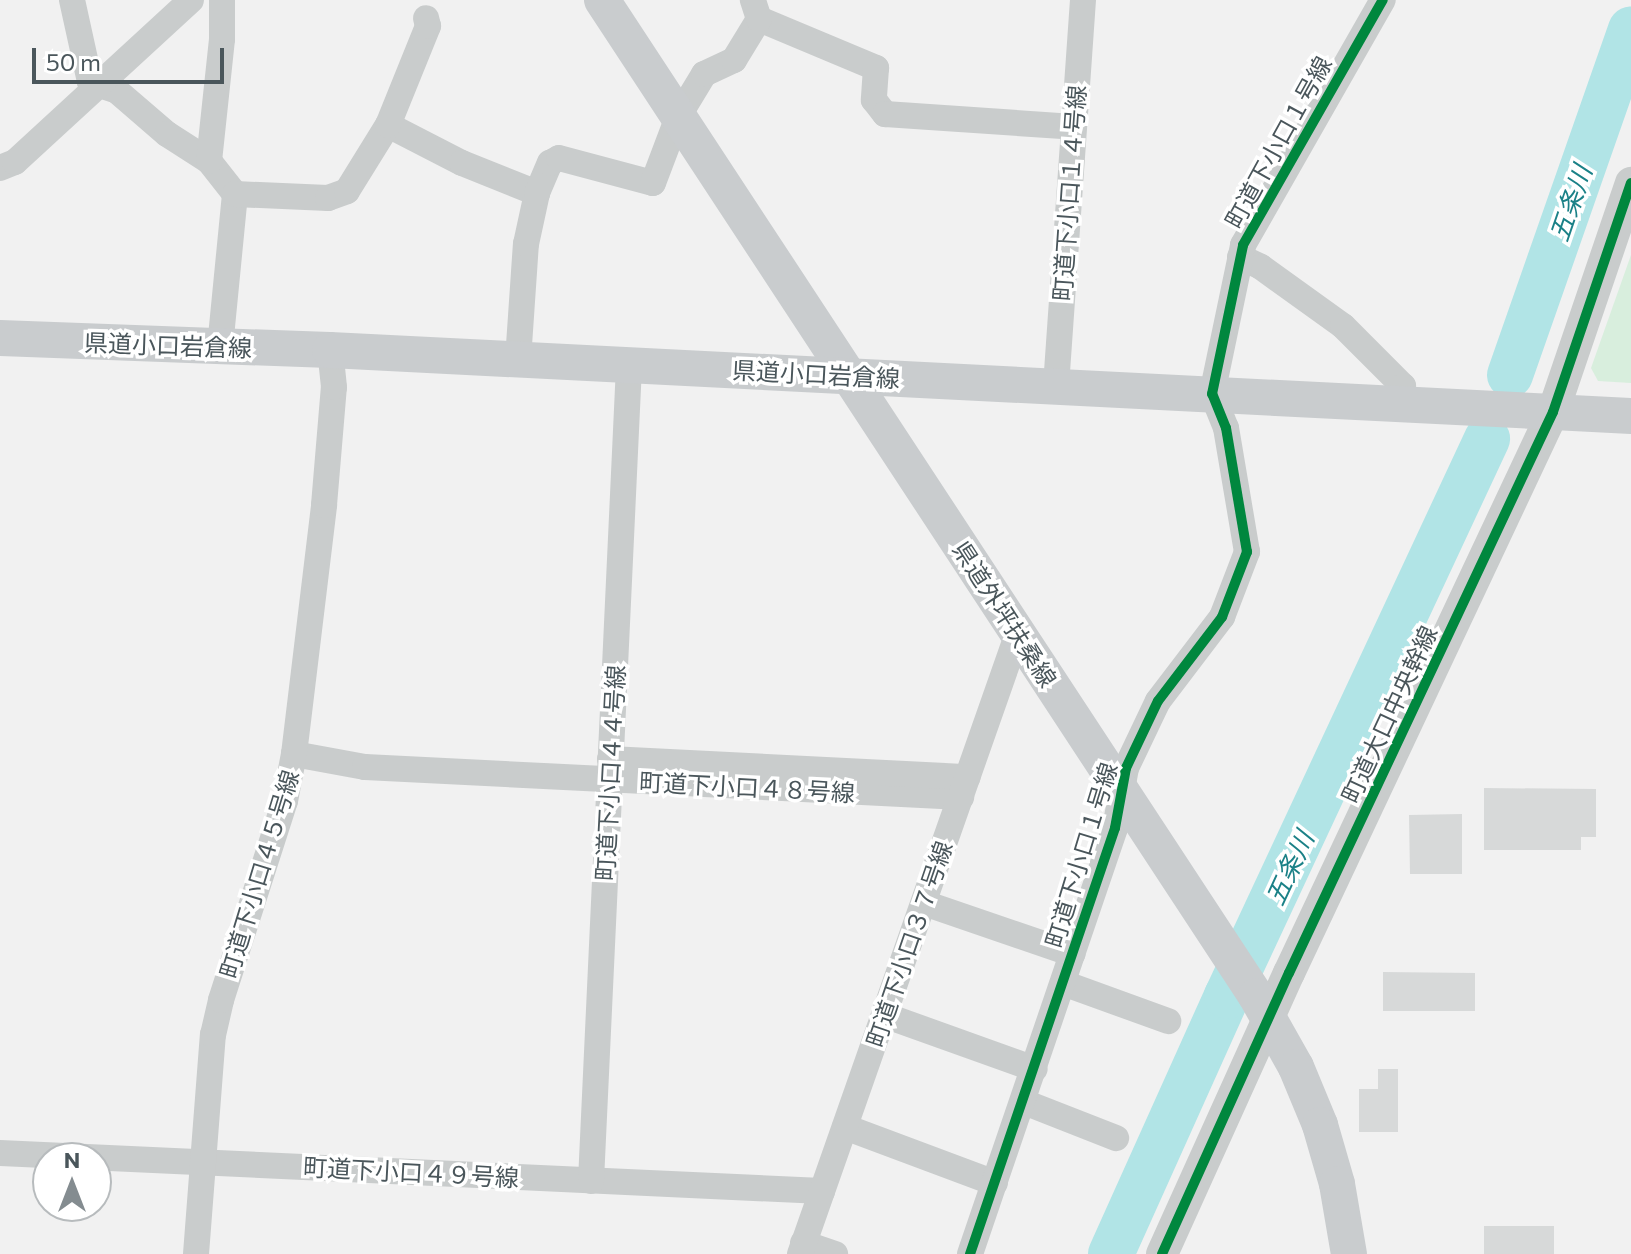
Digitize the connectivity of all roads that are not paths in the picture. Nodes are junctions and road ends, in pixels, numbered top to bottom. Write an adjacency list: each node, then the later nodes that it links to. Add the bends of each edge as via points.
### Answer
1 (72, 0): 9 (street, via 90,82)
2 (191, 0): 9 (street)
3 (222, 0): 13 (street)
4 (602, 0): 10 (main road, 県道外坪扶桑線)
5 (1083, 0): 12 (street, 町道下小口１４号線)
6 (1383, 0): 18 (street, 町道下小口１号線, via 1302,136)
7 (756, 10): 10 (street, via 734,60 704,74); 12 (street, via 876,68 874,100 885,114)
8 (426, 18): 11 (street, via 428,26)
9 (102, 83): 13 (street); 14 (street, via 15,162)
10 (678, 117): 16 (street, via 653,183 559,158 550,163); 24 (main road, 県道外坪扶桑線)
11 (388, 125): 16 (street); 17 (street, via 347,191 328,198)
12 (1074, 127): 25 (street, 町道下小口１４号線)
13 (209, 161): 17 (street)
14 (0, 168)
15 (1631, 183): 28 (street, 町道大口中央幹線)
16 (537, 193): 22 (street, via 526,244)
17 (235, 194): 20 (street)
18 (1240, 257): 26 (street, 町道下小口１号線); 27 (street, via 1343,326 1403,386)
19 (0, 338): 20 (main road, 県道小口岩倉線)
20 (220, 347): 21 (main road, 県道小口岩倉線)
21 (330, 350): 22 (main road, 県道小口岩倉線); 31 (street, 町道下小口４５号線, via 333,402)
22 (518, 360): 23 (main road, 県道小口岩倉線)
23 (629, 365): 24 (main road, 県道小口岩倉線); 32 (street, 町道下小口４４号線)
24 (849, 375): 25 (main road, 県道小口岩倉線); 30 (main road, 県道外坪扶桑線)
25 (1056, 386): 26 (main road, 県道小口岩倉線)
26 (1212, 394): 27 (main road, 県道小口岩倉線); 34 (street, 町道下小口１号線, via 1226,428 1247,552 1222,617 1158,701 1126,768)
27 (1403, 404): 28 (main road, 県道小口岩倉線)
28 (1540, 411): 29 (main road, 県道小口岩倉線); 38 (street, 町道大口中央幹線)
29 (1631, 416)
30 (1018, 633): 33 (street, 町道下小口３７号線); 34 (main road, 県道外坪扶桑線)
31 (294, 754): 32 (street, 町道下小口４８号線, via 365,767); 46 (street, 町道下小口４５号線, via 285,801 213,1035)
32 (610, 770): 33 (street, 町道下小口４８号線); 47 (street, 町道下小口４４号線)
33 (964, 787): 35 (street, 町道下小口３７号線)
34 (1122, 792): 36 (street, 町道下小口１号線); 38 (main road, 県道外坪扶桑線)
35 (924, 903): 36 (street); 39 (street, 町道下小口３７号線)
36 (1073, 954): 37 (street, 町道下小口１号線)
37 (1063, 983): 40 (street); 41 (street, 町道下小口１号線)
38 (1262, 1007): 54 (street, 町道大口中央幹線); 55 (main road, 県道外坪扶桑線, via 1296,1067 1320,1125)
39 (884, 1015): 41 (street); 43 (street, 町道下小口３７号線)
40 (1168, 1021)
41 (1035, 1069): 42 (street, 町道下小口１号線)
42 (1024, 1102): 44 (street); 48 (street, 町道下小口１号線)
43 (845, 1127): 48 (street); 49 (street, 町道下小口３７号線)
44 (1116, 1138)
45 (0, 1153): 46 (street, 町道下小口４９号線)
46 (203, 1163): 47 (street, 町道下小口４９号線); 51 (street, 町道下小口４５号線)
47 (591, 1181): 49 (street, 町道下小口４９号線)
48 (995, 1183): 53 (street, 町道下小口１号線)
49 (822, 1191): 50 (street, 町道下小口３７号線)
50 (801, 1249): 52 (street)
51 (196, 1254)
52 (835, 1254)
53 (970, 1254)
54 (1162, 1254)
55 (1349, 1254)

